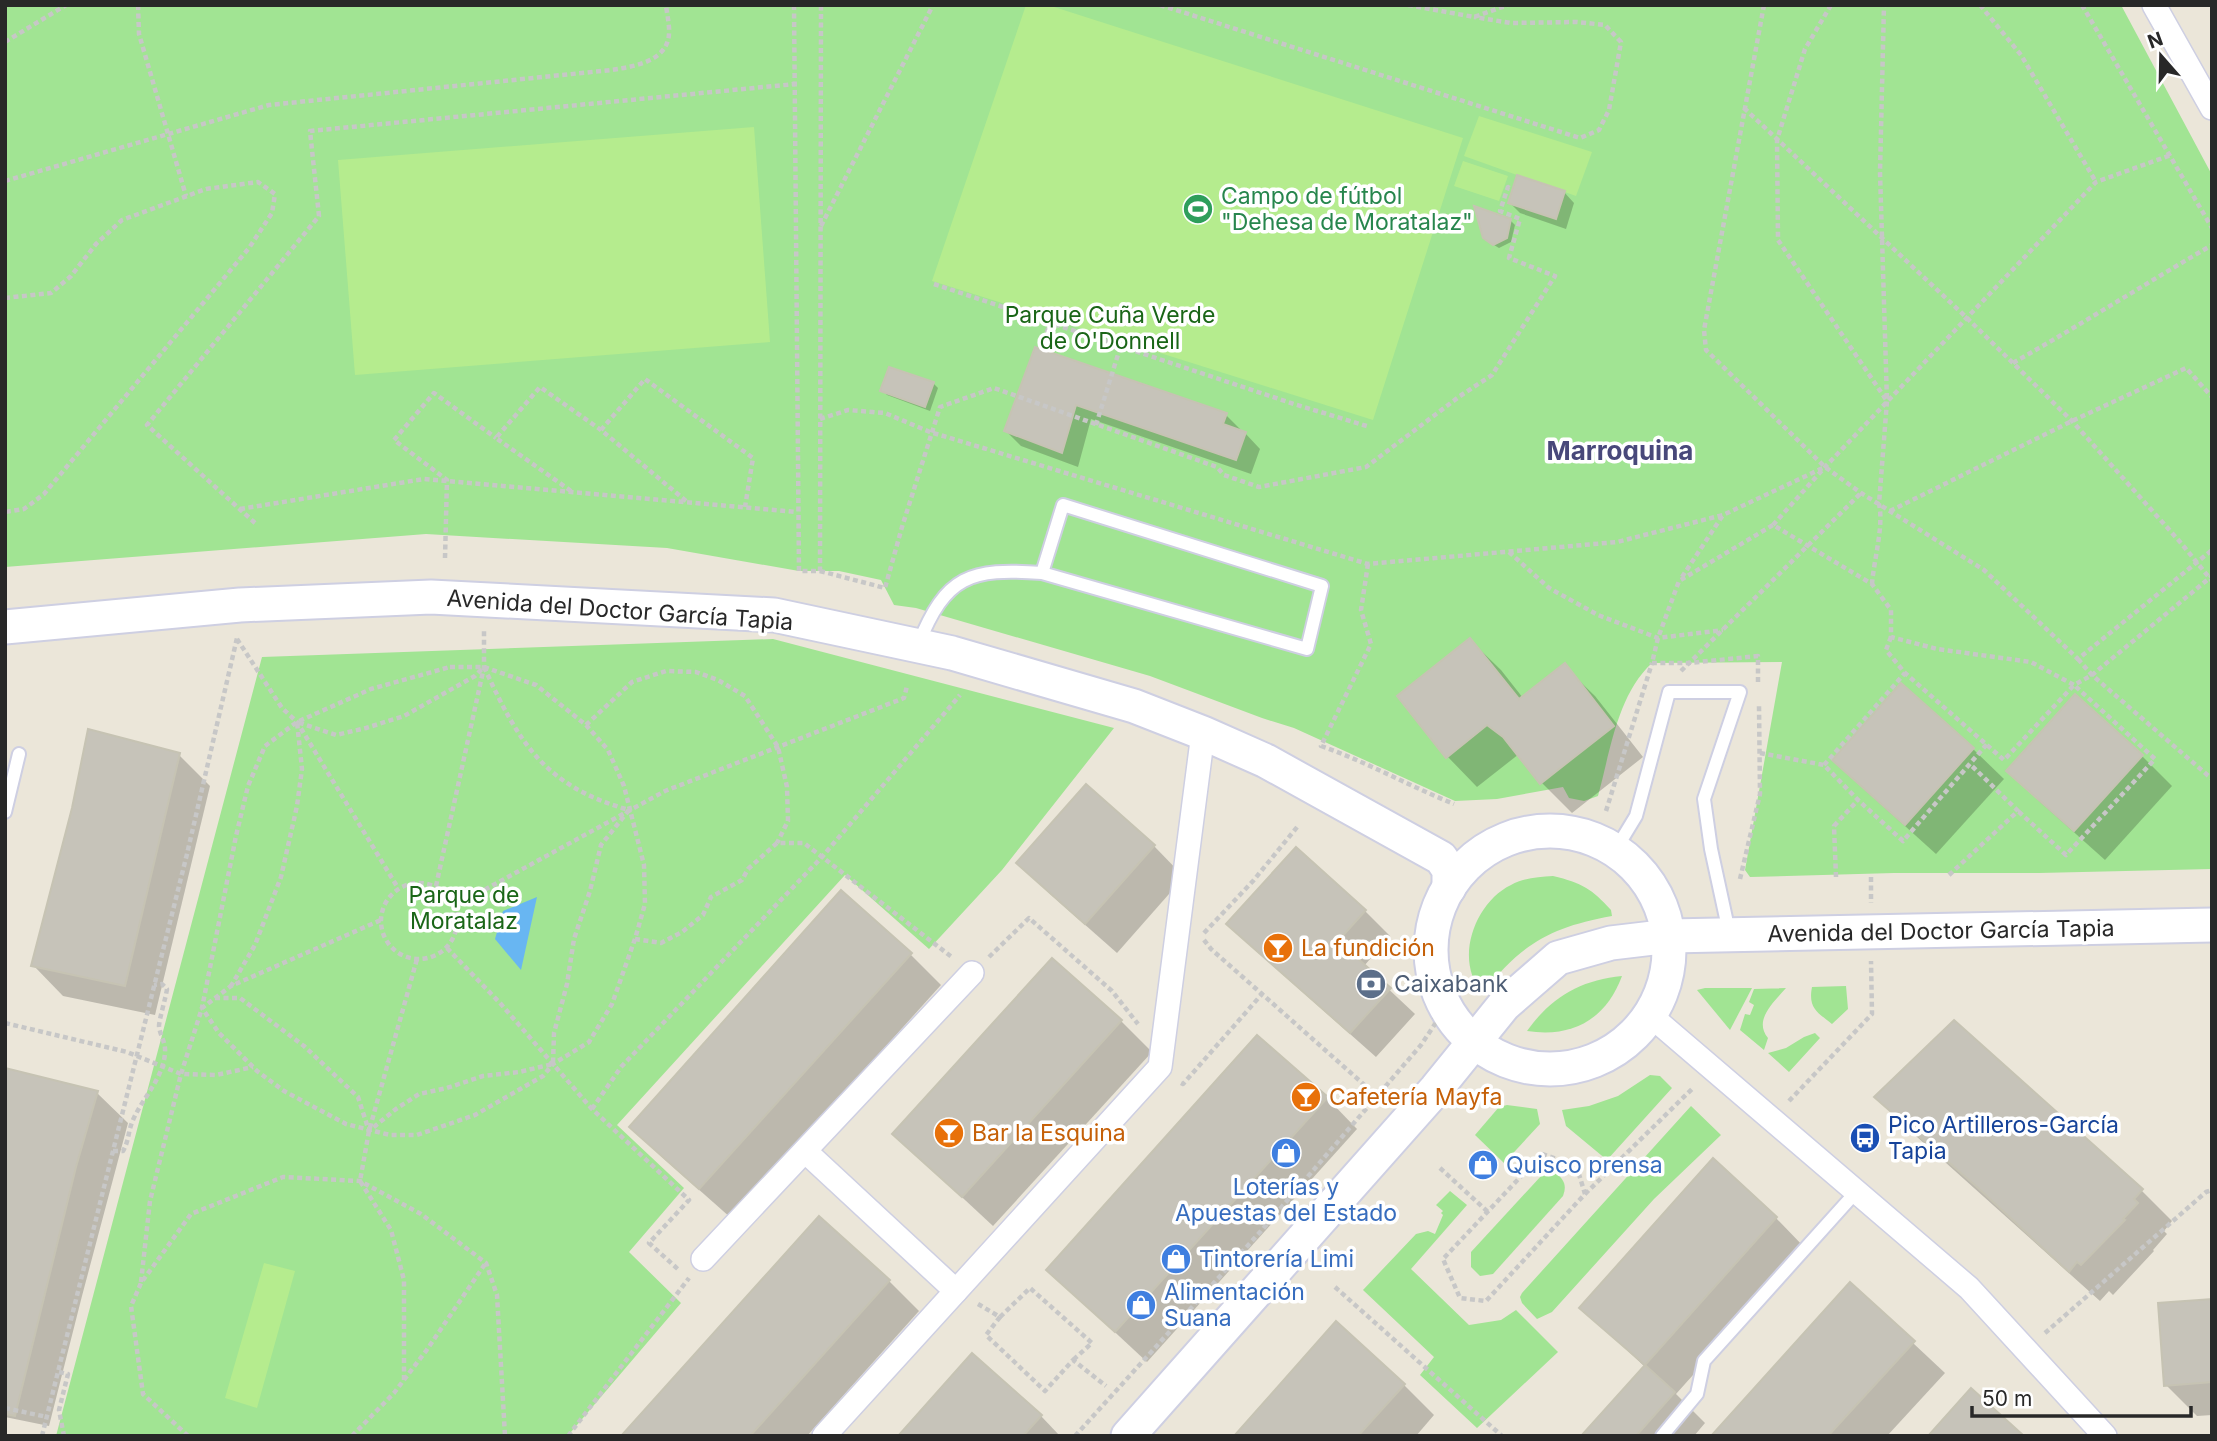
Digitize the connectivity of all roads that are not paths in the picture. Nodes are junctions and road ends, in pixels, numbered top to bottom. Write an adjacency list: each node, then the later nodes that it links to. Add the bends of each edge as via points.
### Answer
1 (2154, 5): 2 (street)
2 (2212, 108)
3 (1042, 573): 3 (lane, via 1307,649 1322,586 1063,505); 5 (lane, via 1007,570 976,575 948,590 929,617)
4 (5, 627): 5 (main road, Avenida del Doctor García Tapia, via 240,605 431,597 774,615)
5 (918, 646): 6 (main road, Avenida del Doctor García Tapia, via 1134,706)
6 (1203, 733): 10 (main road, Avenida del Doctor García Tapia, via 1266,761); 20 (street, via 1160,1067)
7 (19, 754): 8 (lane)
8 (5, 812)
9 (1616, 849): 10 (main road, via 1585,835 1551,830 1523,833 1463,856); 12 (main road, via 1651,884 1664,909); 13 (lane, via 1636,816 1669,692 1740,692 1704,799)
10 (1440, 882): 16 (main road, via 1441,899 1430,947 1433,973 1455,1023)
11 (2212, 925): 13 (main road, Avenida del Doctor García Tapia)
12 (1670, 936): 13 (main road, Avenida del Doctor García Tapia); 15 (main road, via 1667,977); 16 (main road, Avenida del Doctor García Tapia, via 1611,943 1558,958 1504,1005)
13 (1730, 936)
14 (972, 973): 17 (street)
15 (1651, 1016): 16 (main road, via 1632,1038 1597,1060 1570,1068 1543,1069 1503,1060); 18 (street)
16 (1474, 1043): 23 (main road, Avenida del Doctor García Tapia)
17 (805, 1151): 19 (street); 20 (street)
18 (1856, 1192): 21 (street, via 1969,1288); 24 (lane, via 1704,1361 1697,1394)
19 (703, 1259)
20 (956, 1291): 22 (street)
21 (2095, 1432)
22 (824, 1436)
23 (1128, 1436)
24 (1662, 1436)

